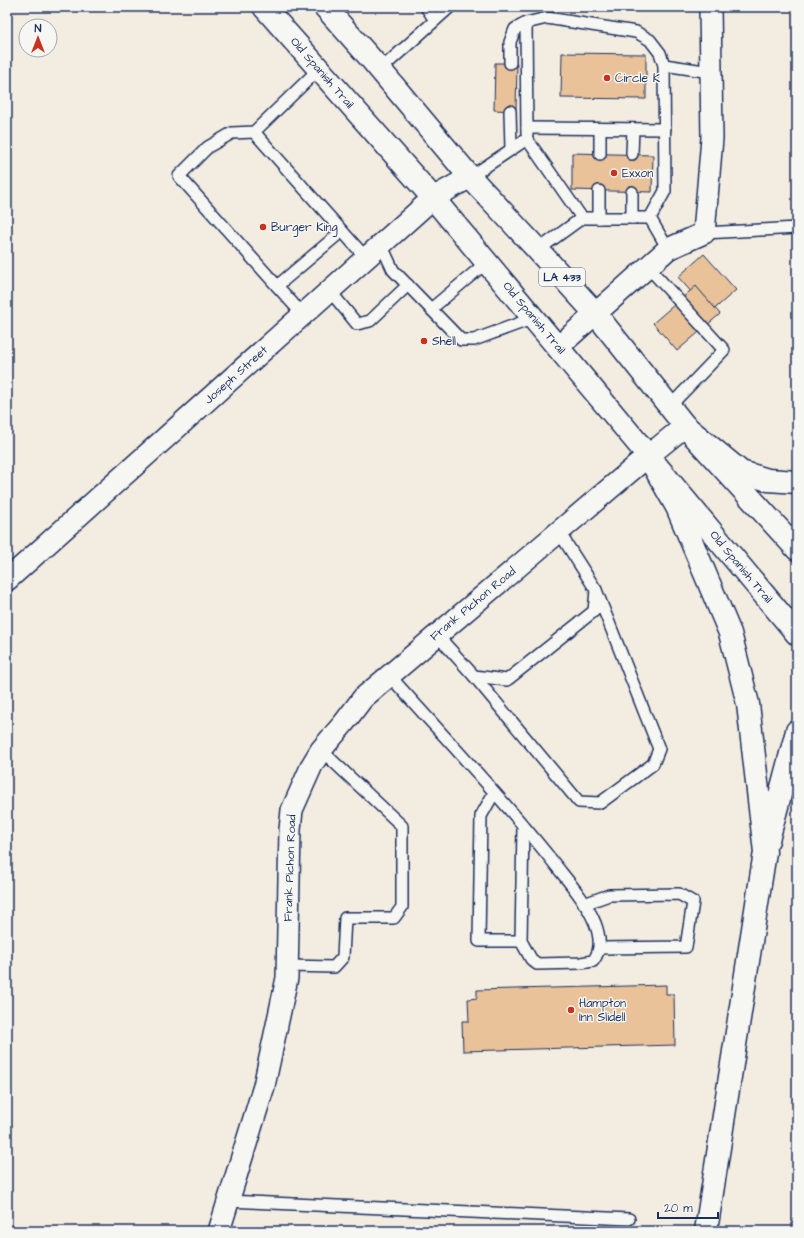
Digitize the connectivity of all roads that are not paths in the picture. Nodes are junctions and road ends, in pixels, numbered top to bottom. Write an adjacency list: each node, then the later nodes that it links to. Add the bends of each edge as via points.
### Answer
1 (264, 7): 10 (main road, Old Spanish Trail)
2 (325, 7): 11 (main road, LA 433)
3 (426, 7): 6 (lane)
4 (450, 7): 6 (lane)
5 (710, 7): 12 (street)
6 (435, 20): 11 (lane)
7 (526, 23): 8 (lane, via 515,29 510,42); 9 (lane, via 547,18 636,32 650,40 660,53); 18 (lane)
8 (510, 63)
9 (664, 65): 12 (lane); 16 (lane)
10 (319, 69): 17 (lane); 25 (main road, Old Spanish Trail)
11 (380, 70): 22 (main road, LA 433)
12 (711, 72): 32 (street, via 712,138)
13 (510, 111): 19 (lane)
14 (600, 129): 15 (lane); 18 (lane); 20 (lane)
15 (633, 129): 16 (lane); 21 (lane)
16 (665, 129): 29 (lane, via 665,190)
17 (254, 132): 31 (lane); 40 (lane, via 232,133 208,147 179,176)
18 (527, 134): 19 (lane); 26 (lane)
19 (511, 150): 22 (lane)
20 (600, 154)
21 (632, 154)
22 (470, 176): 25 (street, Joseph Street); 35 (main road, LA 433)
23 (599, 191): 27 (lane)
24 (632, 192): 28 (lane)
25 (433, 198): 33 (street, Joseph Street); 37 (main road, Old Spanish Trail)
26 (582, 218): 27 (lane); 35 (lane)
27 (599, 218): 28 (lane)
28 (632, 218): 29 (lane)
29 (650, 218): 34 (lane)
30 (797, 228): 32 (lane)
31 (342, 231): 36 (lane); 40 (lane)
32 (704, 233): 34 (street)
33 (381, 244): 36 (street, Joseph Street); 39 (lane, via 393,270)
34 (668, 249): 38 (street)
35 (538, 250): 43 (main road, LA 433)
36 (366, 258): 41 (street, Joseph Street)
37 (487, 262): 42 (lane); 45 (main road, Old Spanish Trail)
38 (648, 267): 43 (street); 47 (lane, via 724,350)
39 (408, 285): 41 (lane, via 370,322 357,324); 42 (lane)
40 (277, 286): 44 (lane)
41 (330, 291): 44 (street, Joseph Street)
42 (431, 309): 45 (lane, via 461,340 474,340)
43 (595, 313): 46 (street); 47 (main road, LA 433)
44 (303, 315): 53 (street, Joseph Street)
45 (534, 318): 46 (main road, Old Spanish Trail)
46 (558, 347): 49 (main road, Old Spanish Trail)
47 (669, 407): 48 (main road, LA 433)
48 (685, 426): 49 (street, Frank Pichon Road); 50 (main road, via 741,472 768,480); 52 (main road, LA 433)
49 (648, 456): 51 (street, Frank Pichon Road); 55 (main road, Old Spanish Trail); 63 (main road, via 677,507 730,633 748,704)
50 (797, 482)
51 (559, 532): 54 (lane); 56 (street, Frank Pichon Road)
52 (797, 549)
53 (7, 580)
54 (596, 590): 58 (lane, via 594,611 507,680); 58 (lane, via 659,749 653,764 600,803 579,802)
55 (797, 634)
56 (437, 635): 57 (street, Frank Pichon Road); 58 (lane)
57 (389, 676): 60 (street, Frank Pichon Road, via 363,698); 61 (lane)
58 (474, 676)
59 (797, 731): 63 (main road)
60 (321, 750): 67 (street, Frank Pichon Road, via 292,810); 67 (lane, via 402,826 402,907 394,918 345,918 343,957 334,967)
61 (494, 793): 62 (lane); 65 (lane, via 481,816 479,941)
62 (523, 826): 64 (lane); 65 (lane)
63 (765, 852): 71 (main road)
64 (584, 904): 66 (lane, via 595,924); 66 (lane, via 609,894 679,894 692,902 686,947)
65 (522, 941): 66 (lane, via 531,959 537,964 593,961)
66 (600, 948)
67 (287, 966): 68 (street, Frank Pichon Road, via 287,978 264,1086)
68 (228, 1201): 69 (lane); 70 (street, Frank Pichon Road)
69 (629, 1219)
70 (219, 1231)
71 (706, 1231)

